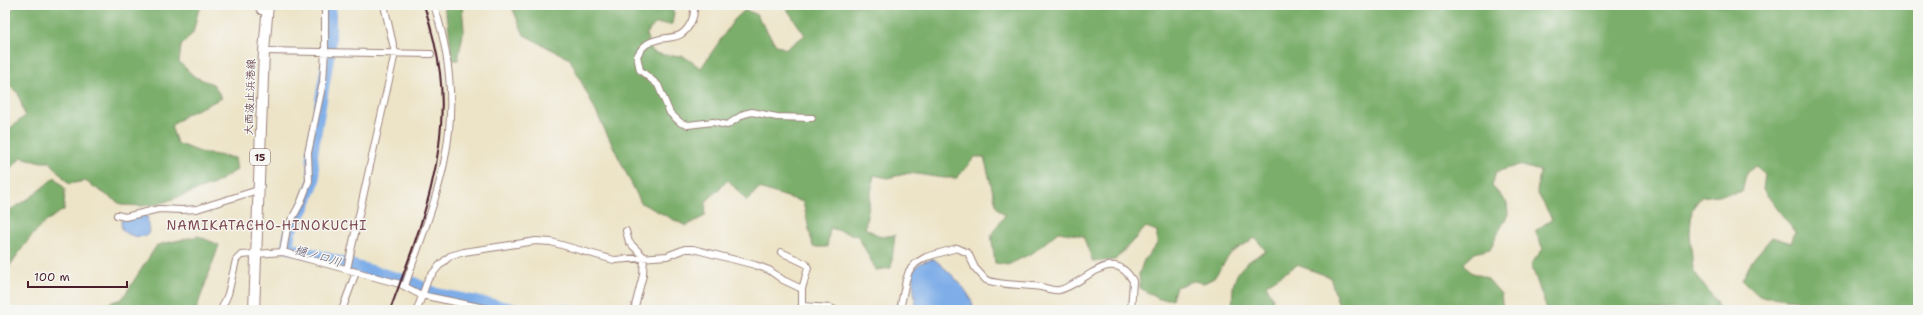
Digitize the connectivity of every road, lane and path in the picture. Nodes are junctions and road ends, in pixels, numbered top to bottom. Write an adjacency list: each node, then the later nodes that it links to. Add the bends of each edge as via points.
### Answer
1 (257, 5): 6 (street, via 261,11)
2 (325, 5): 8 (street)
3 (384, 5): 9 (street)
4 (434, 5): 21 (street, via 442,29 449,77 449,132 438,186)
5 (693, 5): 11 (street, via 694,17 684,33 677,38 647,43 637,56 640,70 658,84 675,118 688,125 713,122 727,125 752,112 777,117)
6 (267, 9): 7 (main road, 大西波止浜港線 / 15)
7 (264, 51): 8 (street); 12 (main road, 大西波止浜港線 / 15)
8 (325, 51): 9 (street); 15 (street, via 322,82 308,153 309,181 287,228)
9 (395, 53): 10 (street); 19 (street)
10 (431, 54)
11 (812, 118)
12 (258, 190): 13 (street, via 197,209 159,210 125,217); 17 (main road, 大西波止浜港線 / 15)
13 (117, 215)
14 (626, 231): 18 (street, via 629,242)
15 (283, 252): 17 (street); 19 (street)
16 (781, 252): 22 (street, via 806,264 808,268)
17 (256, 255): 25 (street, via 241,255 236,260 230,287); 26 (main road, 大西波止浜港線 / 15)
18 (644, 257): 22 (street, via 667,256 685,249 693,249 755,265); 23 (street, via 614,260 551,242 536,241 464,252 450,256 439,266 428,279); 30 (street, via 643,275)
19 (347, 269): 20 (street)
20 (356, 272): 21 (street); 27 (street)
21 (406, 286): 23 (street)
22 (802, 289): 24 (street)
23 (421, 295): 28 (street); 29 (street)
24 (800, 308): 31 (street)
25 (221, 310)
26 (254, 310)
27 (342, 310)
28 (416, 310)
29 (494, 310)
30 (634, 310)
31 (835, 310)
32 (900, 310): 33 (street, via 909,271 916,263 926,257 957,248 968,253 975,268 986,280 1053,290 1065,288 1101,268 1117,266 1133,281)
33 (1131, 310)

